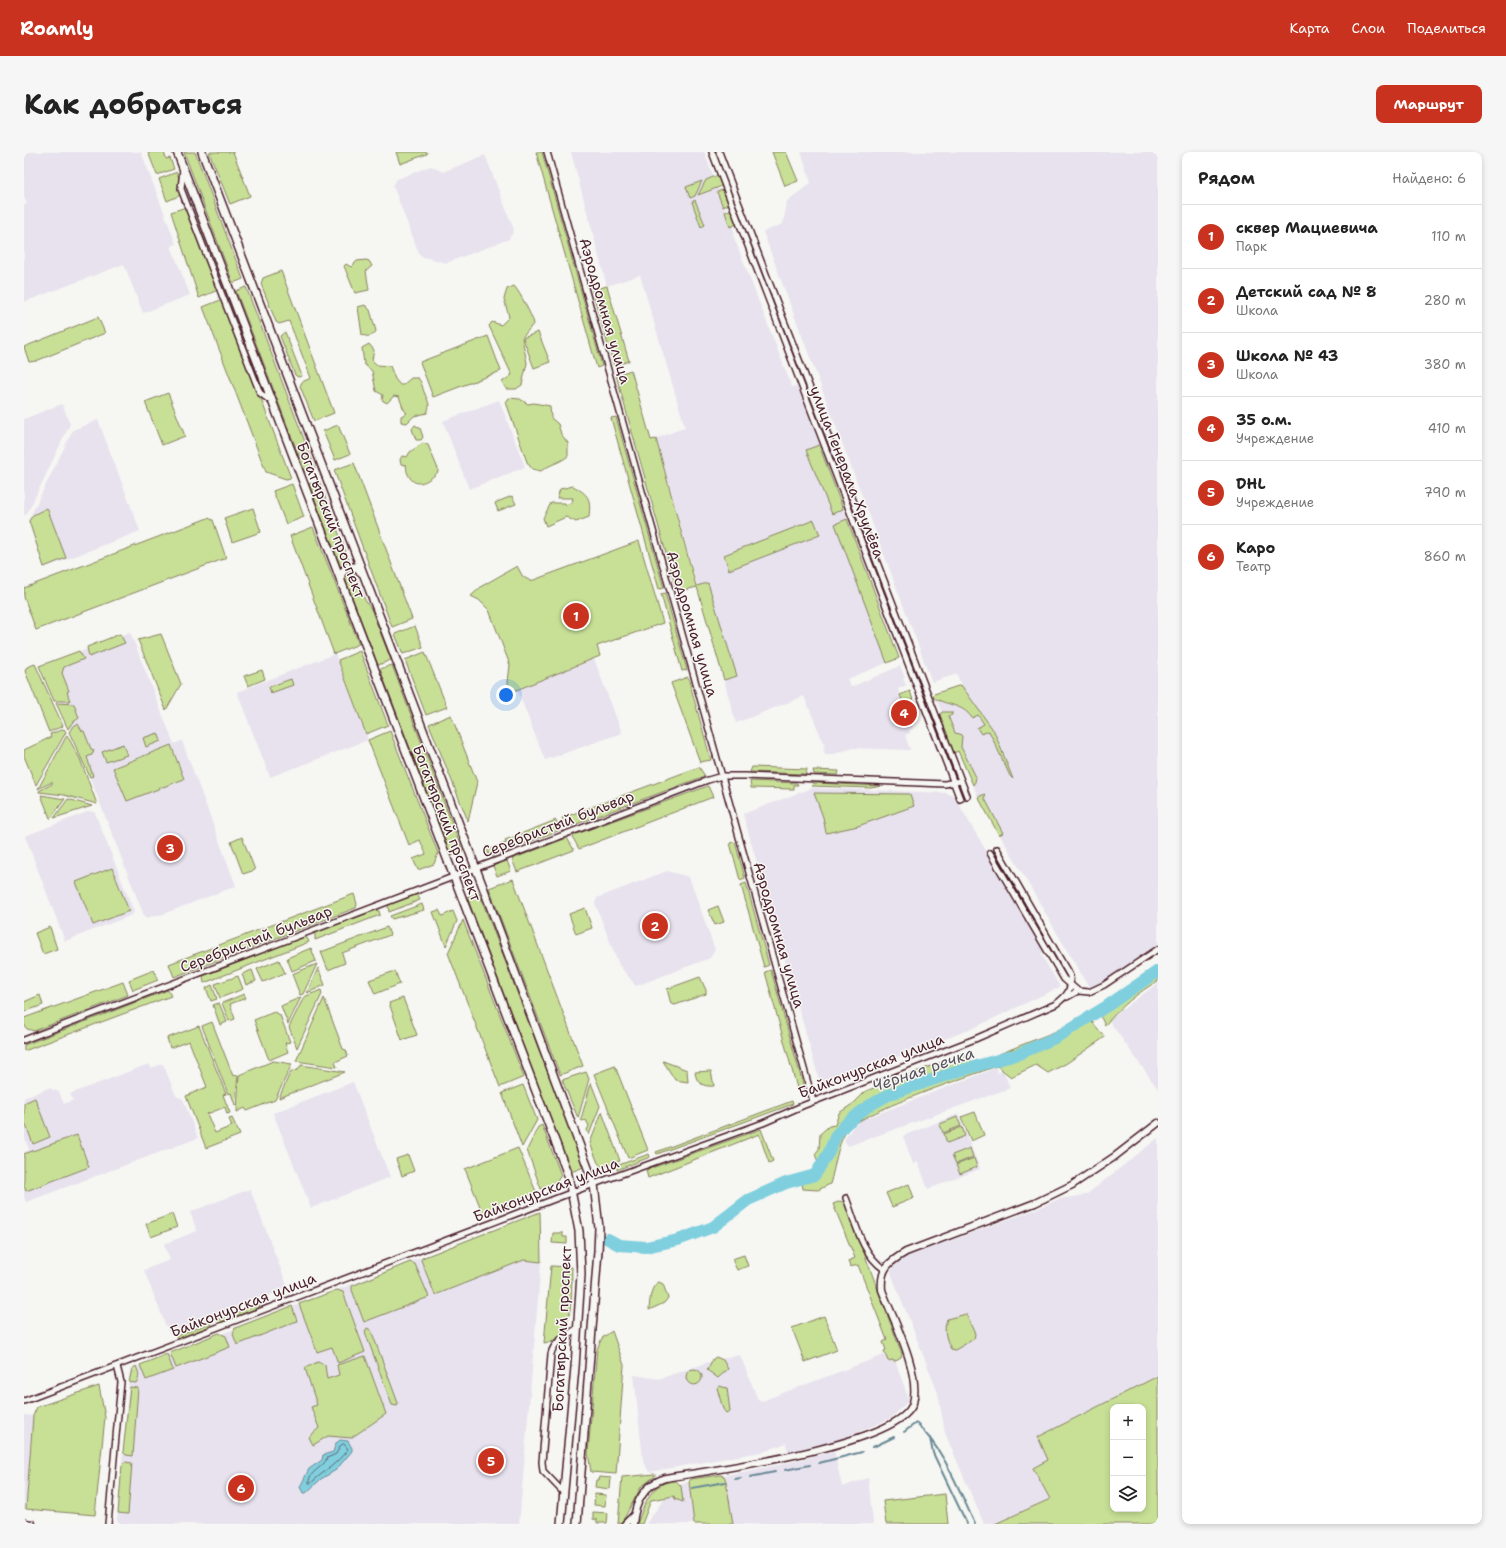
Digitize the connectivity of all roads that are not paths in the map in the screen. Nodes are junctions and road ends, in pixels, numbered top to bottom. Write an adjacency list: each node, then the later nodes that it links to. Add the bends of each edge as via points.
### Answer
1 (177, 152): 7 (main road, Богатырский проспект)
2 (202, 152): 6 (main road, Богатырский проспект)
3 (548, 152): 8 (street, Аэродромная улица)
4 (712, 152): 10 (street, улица Генерала Хрулёва)
5 (719, 152): 9 (street, улица Генерала Хрулёва)
6 (364, 576): 7 (main road, via 355,567 347,567 341,574); 15 (main road, Богатырский проспект)
7 (342, 585): 16 (main road, Богатырский проспект)
8 (722, 776): 10 (street, Серебристый бульвар); 15 (street, Серебристый бульвар); 22 (street, Аэродромная улица)
9 (960, 781): 10 (street, Серебристый бульвар); 11 (street, улица Генерала Хрулёва)
10 (953, 783): 12 (street, улица Генерала Хрулёва)
11 (966, 796)
12 (960, 799)
13 (997, 848): 18 (street, via 1070,976)
14 (990, 853): 18 (street)
15 (476, 868): 16 (street, Серебристый бульвар); 24 (main road, Богатырский проспект)
16 (454, 877): 21 (street, Серебристый бульвар); 25 (main road, Богатырский проспект, via 566,1168)
17 (1158, 949): 19 (street, via 1104,985 1089,992)
18 (1070, 987): 19 (street); 20 (street)
19 (1078, 991): 20 (street, Байконурская улица)
20 (1067, 997): 22 (street, Байконурская улица, via 1014,1024)
21 (24, 1040)
22 (813, 1101): 24 (street, Байконурская улица, via 763,1123)
23 (1158, 1123): 27 (street, via 1072,1185 1035,1203 906,1252)
24 (594, 1184): 25 (street, Байконурская улица); 37 (main road, Богатырский проспект, via 598,1251)
25 (572, 1193): 28 (main road, Богатырский проспект, via 581,1253); 29 (street, Байконурская улица)
26 (846, 1198): 27 (street, via 867,1254)
27 (884, 1270): 32 (street, via 882,1290 913,1375 915,1396 909,1411 881,1428 811,1452 656,1481 648,1486 641,1496)
28 (578, 1328): 31 (main road, Богатырский проспект); 31 (street, via 558,1341 551,1354 542,1462 543,1471)
29 (117, 1366): 30 (street, Байконурская улица); 35 (street, via 121,1382)
30 (24, 1402)
31 (564, 1493): 36 (main road, Богатырский проспект)
32 (634, 1516): 38 (street); 39 (street)
33 (24, 1523): 34 (street)
34 (32, 1524)
35 (108, 1524)
36 (561, 1524)
37 (577, 1524)
38 (625, 1524)
39 (633, 1524)

